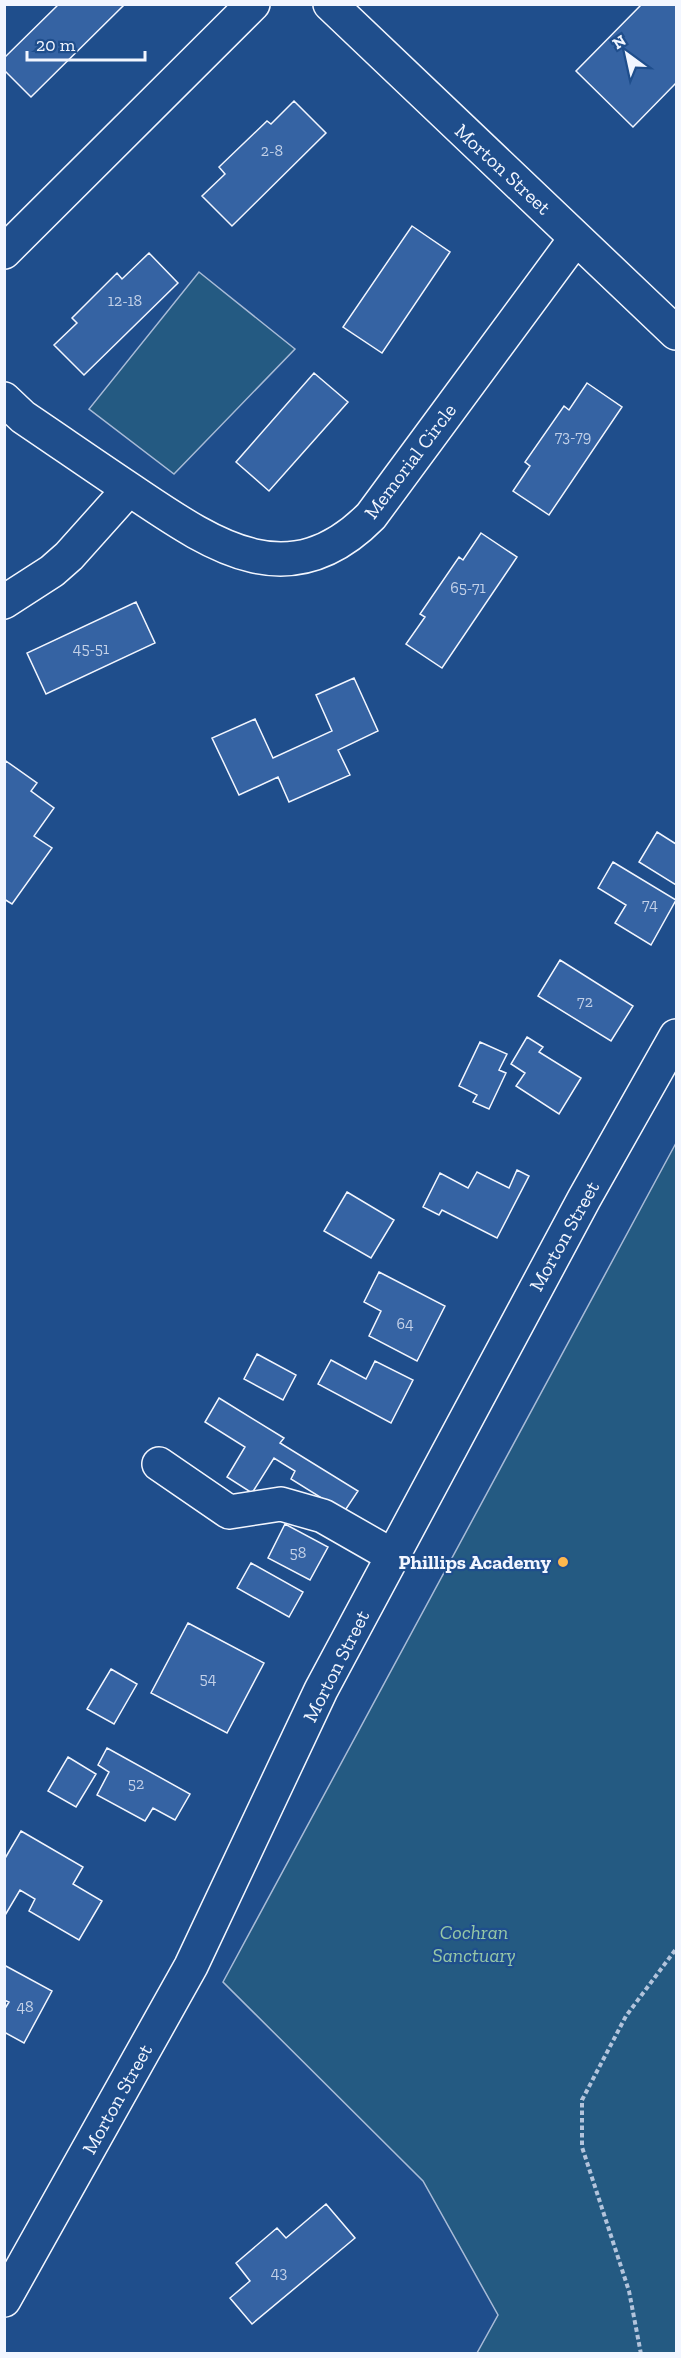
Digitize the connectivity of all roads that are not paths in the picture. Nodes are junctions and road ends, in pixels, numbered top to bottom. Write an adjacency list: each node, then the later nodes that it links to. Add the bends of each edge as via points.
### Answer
1 (254, 4): 4 (street)
2 (330, 4): 3 (street, Morton Street)
3 (576, 238): 5 (street, Morton Street); 7 (street, Memorial Circle, via 371,516 338,544 318,553 275,559 236,553 178,522)
4 (4, 252)
5 (676, 333)
6 (4, 399): 7 (street, Memorial Circle, via 23,417)
7 (129, 489): 8 (street, via 69,556)
8 (4, 602)
9 (676, 1036): 11 (street, Morton Street, via 584,1198)
10 (159, 1464): 11 (street, via 229,1512 281,1504 323,1516)
11 (393, 1556): 12 (street, Morton Street, via 321,1690 191,1966)
12 (4, 2300)

